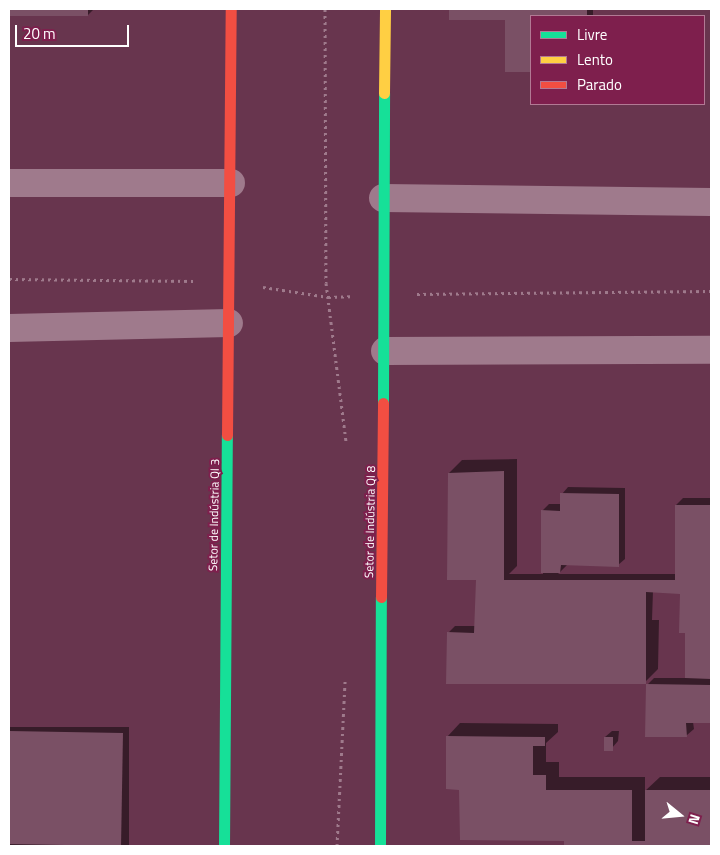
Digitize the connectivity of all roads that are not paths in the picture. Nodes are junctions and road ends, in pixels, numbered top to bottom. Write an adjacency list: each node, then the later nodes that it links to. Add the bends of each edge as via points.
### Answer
1 (231, 9): 4 (street, Setor de Indústria QI 3)
2 (385, 9): 5 (street, Setor de Indústria QI 8)
3 (9, 183): 4 (street)
4 (231, 184): 7 (street, Setor de Indústria QI 3)
5 (383, 198): 6 (street); 10 (street, Setor de Indústria QI 8)
6 (711, 202)
7 (230, 323): 8 (street); 11 (street, Setor de Indústria QI 3)
8 (9, 328)
9 (711, 350): 10 (street)
10 (385, 351): 12 (street, Setor de Indústria QI 8)
11 (224, 846)
12 (380, 846)

